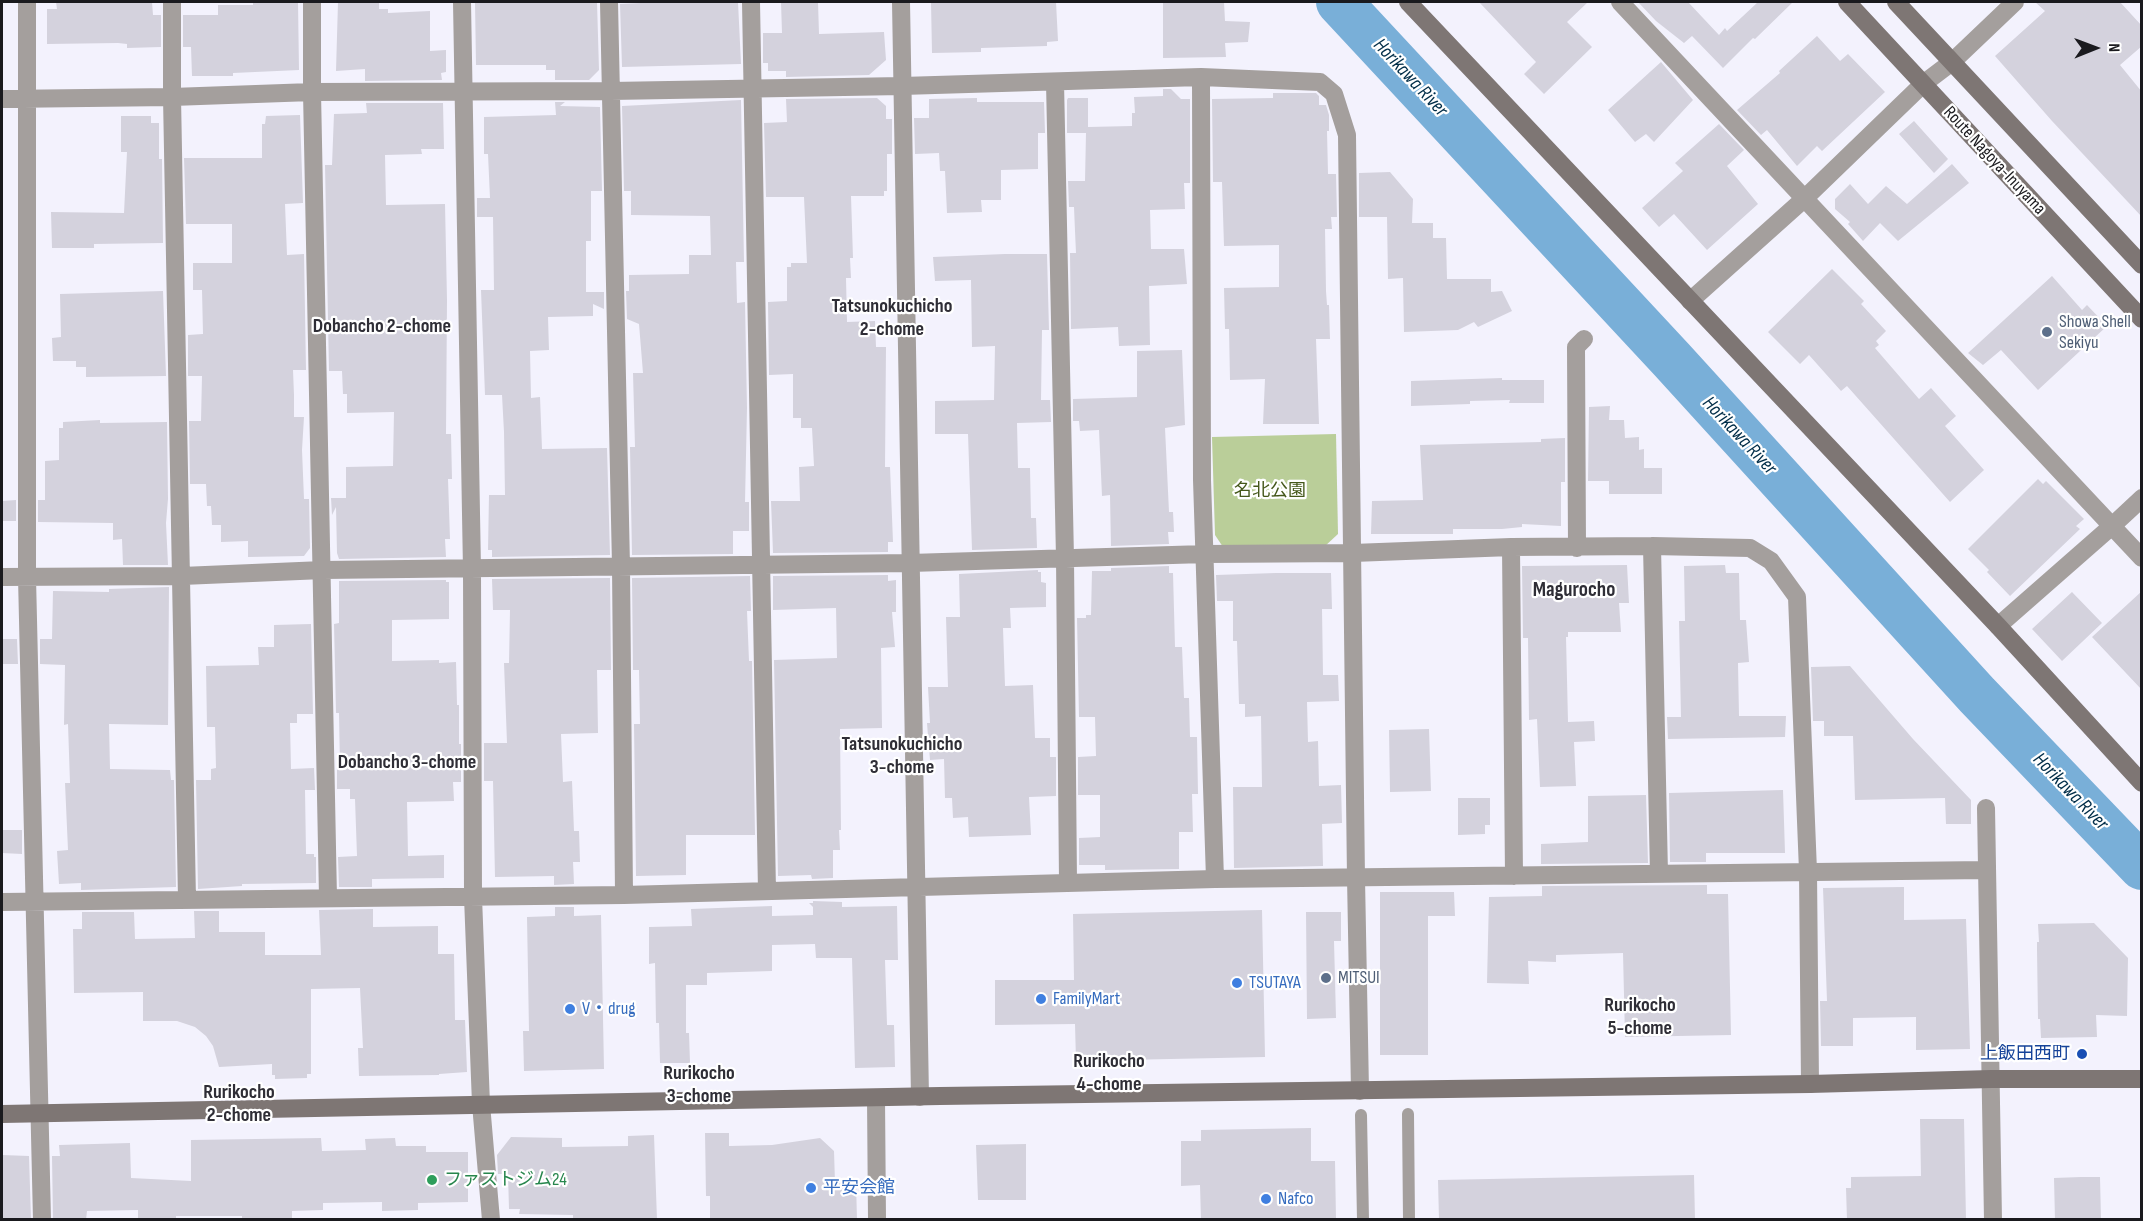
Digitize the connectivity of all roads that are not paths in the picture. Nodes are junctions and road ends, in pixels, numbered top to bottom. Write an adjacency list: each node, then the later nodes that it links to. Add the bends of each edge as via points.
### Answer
1 (27, 2): 22 (street)
2 (172, 2): 23 (street)
3 (312, 2): 20 (street)
4 (462, 2): 21 (street)
5 (609, 2): 19 (street)
6 (751, 2): 18 (street)
7 (901, 2): 17 (street)
8 (1408, 2): 27 (street)
9 (1620, 2): 25 (street)
10 (1847, 2): 16 (street, Route Nagoya-Inuyama)
11 (1896, 2): 13 (street, Route Nagoya-Inuyama)
12 (2015, 2): 13 (street)
13 (1952, 62): 16 (street); 26 (street, Route Nagoya-Inuyama)
14 (1202, 77): 15 (street); 35 (street, via 1320,82 1334,94 1347,135); 36 (street)
15 (1055, 82): 17 (street); 37 (street)
16 (1923, 84): 25 (street); 28 (street, Route Nagoya-Inuyama)
17 (902, 86): 18 (street); 39 (street)
18 (752, 87): 19 (street); 40 (street)
19 (611, 91): 21 (street); 41 (street)
20 (312, 92): 21 (street); 23 (street); 42 (street)
21 (464, 92): 43 (street)
22 (27, 98): 23 (street); 24 (street); 46 (street)
23 (171, 98): 44 (street)
24 (2, 99)
25 (1804, 199): 27 (street); 31 (street)
26 (2142, 265)
27 (1690, 301): 47 (street)
28 (2142, 319)
29 (1584, 339): 34 (street, via 1576,347)
30 (2142, 498): 31 (street)
31 (2112, 526): 38 (street); 47 (street)
32 (1652, 546): 34 (street); 51 (street, via 1750,548 1771,561 1797,597); 52 (street)
33 (1511, 547): 34 (street); 35 (street); 53 (street)
34 (1577, 548)
35 (1353, 553): 36 (street); 54 (street)
36 (1205, 554): 37 (street); 55 (street)
37 (1065, 558): 39 (street); 56 (street)
38 (2142, 558)
39 (910, 563): 40 (street); 57 (street)
40 (761, 565): 41 (street); 58 (street)
41 (621, 566): 43 (street); 59 (street)
42 (323, 570): 43 (street); 44 (street); 60 (street)
43 (472, 570): 61 (street)
44 (182, 576): 46 (street); 62 (street)
45 (2, 577): 46 (street)
46 (27, 578): 64 (street)
47 (1998, 626): 48 (street)
48 (2142, 783)
49 (1986, 807): 50 (street)
50 (1986, 870): 51 (street); 65 (street)
51 (1808, 871): 52 (street); 67 (street)
52 (1659, 874): 53 (street)
53 (1514, 876): 54 (street)
54 (1356, 878): 55 (street); 68 (street)
55 (1215, 879): 56 (street)
56 (1068, 882): 57 (street)
57 (916, 888): 58 (street); 69 (street)
58 (767, 891): 59 (street)
59 (624, 895): 61 (street)
60 (328, 897): 61 (street); 62 (street)
61 (473, 897): 71 (street)
62 (187, 900): 64 (street)
63 (2, 902): 64 (street)
64 (35, 903): 72 (street)
65 (1991, 1079): 66 (street); 67 (street); 81 (street)
66 (2142, 1079)
67 (1810, 1084): 68 (street)
68 (1360, 1091): 69 (street)
69 (920, 1097): 70 (street)
70 (876, 1098): 71 (street); 78 (street)
71 (481, 1104): 72 (street); 77 (street)
72 (39, 1113): 73 (street); 76 (street)
73 (2, 1114)
74 (1408, 1114): 80 (lane)
75 (1361, 1115): 79 (lane)
76 (42, 1220)
77 (492, 1220)
78 (877, 1220)
79 (1363, 1220)
80 (1409, 1220)
81 (1993, 1220)

